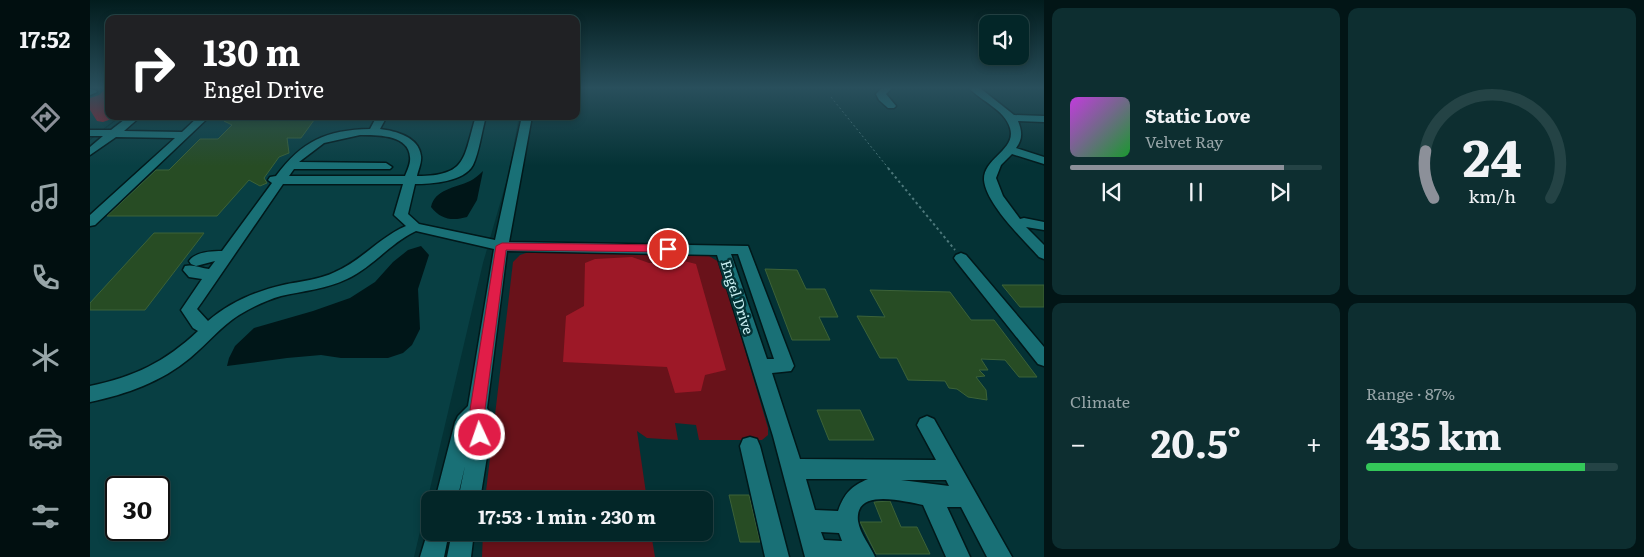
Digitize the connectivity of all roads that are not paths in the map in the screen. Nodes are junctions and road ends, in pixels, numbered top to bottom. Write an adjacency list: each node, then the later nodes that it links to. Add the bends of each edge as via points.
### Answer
1 (1006, 114): 2 (street)
2 (1011, 118): 3 (street); 13 (street, via 1017,137)
3 (1044, 119)
4 (131, 120): 11 (street)
5 (201, 120): 12 (street)
6 (380, 120): 9 (street)
7 (480, 120): 20 (street, via 469,159 462,170 444,178)
8 (526, 120): 27 (street)
9 (373, 132): 15 (street, via 334,136); 20 (street, via 409,140 415,148 416,157)
10 (90, 133): 11 (street)
11 (113, 134): 12 (street); 14 (street)
12 (185, 134): 22 (street)
13 (1010, 150): 16 (street); 21 (street, via 990,177)
14 (90, 152)
15 (302, 153): 17 (street); 19 (street, via 286,157 269,178)
16 (1044, 161)
17 (290, 166): 18 (street); 19 (street)
18 (386, 166)
19 (280, 180): 20 (street); 30 (street)
20 (410, 180): 25 (street, via 401,215)
21 (1004, 205): 23 (street); 29 (street, via 1022,232)
22 (90, 222)
23 (1024, 222): 24 (street); 26 (street)
24 (1044, 226)
25 (415, 227): 27 (street, Engel Drive); 33 (street, via 400,232 344,274 310,287 280,291 257,300 234,310)
26 (1044, 240)
27 (502, 246): 28 (street, Engel Drive); 37 (street)
28 (723, 250): 35 (street, Engel Drive); 35 (street, via 743,249 785,366)
29 (1044, 254)
30 (226, 256): 32 (street); 32 (street, via 210,256 193,266 194,273)
31 (961, 258): 34 (street)
32 (213, 274): 33 (street, via 190,310 198,324)
33 (209, 330): 36 (street, via 183,354 154,373 124,387)
34 (1044, 359)
35 (761, 366): 40 (street, Engel Drive)
36 (90, 394)
37 (477, 410): 42 (street, via 465,422); 43 (street, via 483,419)
38 (927, 425): 41 (street)
39 (750, 446): 54 (street)
40 (792, 469): 41 (street); 46 (street, Engel Drive)
41 (952, 470): 45 (street)
42 (448, 491)
43 (470, 491)
44 (930, 495): 45 (street); 47 (street, via 889,488 869,489 856,498); 55 (street)
45 (966, 496): 56 (street)
46 (807, 521): 47 (street); 50 (street, Engel Drive)
47 (847, 522): 51 (street)
48 (436, 541): 52 (street)
49 (462, 541): 53 (street)
50 (816, 554): 51 (street)
51 (860, 555)
52 (432, 557)
53 (459, 557)
54 (777, 557)
55 (958, 557)
56 (1000, 557)

